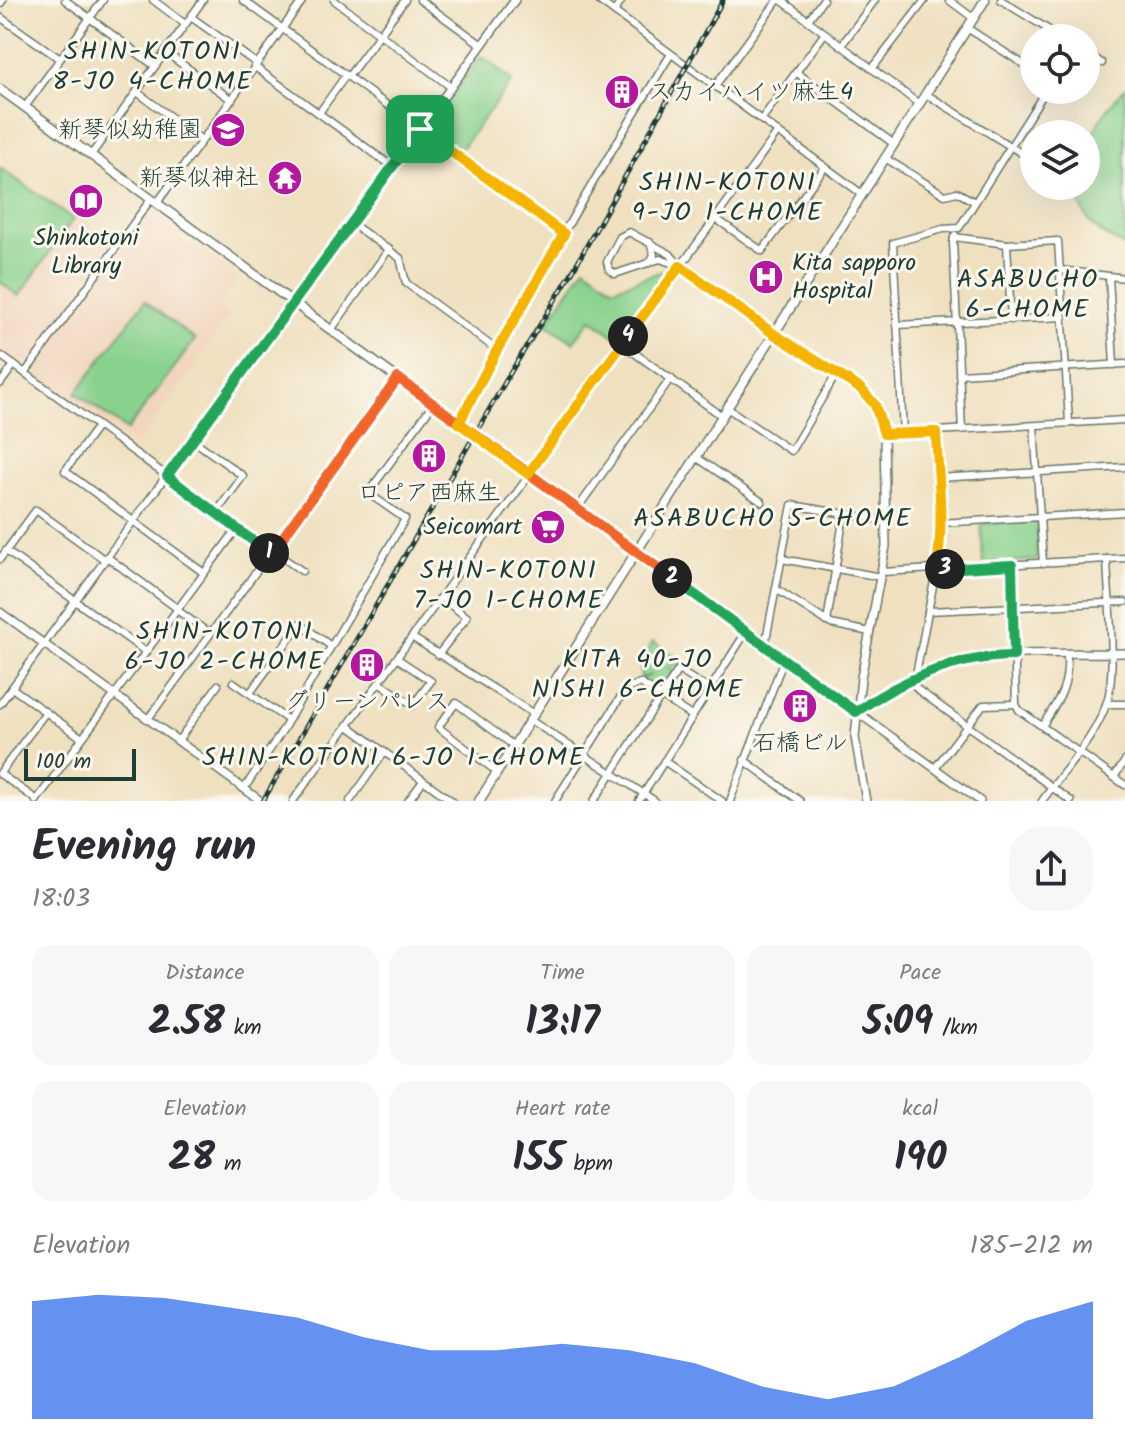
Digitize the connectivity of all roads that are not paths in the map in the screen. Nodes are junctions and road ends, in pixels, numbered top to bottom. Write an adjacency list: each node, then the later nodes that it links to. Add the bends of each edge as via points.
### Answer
1 (65, 0): 23 (street)
2 (103, 0): 23 (street)
3 (153, 0): 26 (street)
4 (203, 0): 22 (street)
5 (243, 0): 28 (street)
6 (303, 0): 28 (street)
7 (334, 0): 30 (street)
8 (405, 0): 30 (street)
9 (420, 0): 32 (street)
10 (598, 0): 20 (street)
11 (622, 0): 20 (street)
12 (779, 0): 25 (street); 43 (street)
13 (823, 0): 25 (street)
14 (875, 0): 33 (street)
15 (925, 0): 40 (street)
16 (949, 0): 24 (street)
17 (985, 0): 24 (main road)
18 (1001, 0): 27 (street)
19 (511, 1): 32 (street)
20 (614, 12): 35 (street)
21 (0, 17): 36 (street)
22 (191, 17): 26 (street); 38 (street)
23 (90, 18): 36 (street); 39 (street)
24 (973, 18): 29 (main road)
25 (808, 20): 31 (street)
26 (185, 24): 34 (street)
27 (1040, 24)
28 (282, 28): 38 (street); 42 (street)
29 (967, 28): 37 (street); 47 (main road)
30 (380, 33): 42 (street); 44 (street)
31 (825, 33): 33 (street); 41 (street)
32 (482, 45): 44 (street)
33 (841, 46): 40 (street)
34 (165, 52): 39 (street); 48 (street)
35 (671, 54): 43 (street); 70 (street)
36 (60, 59): 51 (street)
37 (1020, 62)
38 (256, 65): 48 (street); 52 (street)
39 (155, 66): 45 (street)
40 (872, 69): 49 (street)
41 (796, 72): 53 (street); 57 (street)
42 (347, 76): 52 (street); 54 (street)
43 (715, 86): 53 (street)
44 (451, 87): 54 (street)
45 (137, 92): 56 (street); 60 (street)
46 (1, 93): 51 (main road)
47 (926, 94): 49 (main road); 58 (street)
48 (232, 100): 56 (street)
49 (919, 104): 57 (main road)
50 (1037, 104): 58 (street)
51 (25, 107): 60 (main road)
52 (319, 113): 62 (street)
53 (761, 120): 55 (street)
54 (420, 129): 62 (street); 70 (street)
55 (778, 132): 63 (street); 67 (street)
56 (202, 140): 65 (street)
57 (894, 144): 61 (main road)
58 (1010, 148): 59 (street); 66 (street)
59 (1020, 153)
60 (91, 155): 65 (main road)
61 (885, 158): 64 (main road); 66 (street, via 945,195 957,192)
62 (393, 167): 68 (street)
63 (825, 167): 64 (street); 67 (street, via 762,251)
64 (862, 194): 86 (main road)
65 (154, 201): 80 (main road); 94 (street)
66 (975, 202): 69 (street)
67 (715, 218): 76 (street)
68 (351, 223): 74 (street); 80 (street)
69 (959, 228): 71 (street); 84 (street, via 893,243)
70 (564, 234): 88 (street)
71 (954, 237): 73 (street); 83 (street)
72 (650, 242): 75 (street, via 654,255); 75 (street, via 625,233 607,266 619,275); 76 (street)
73 (1007, 244): 77 (street, via 1058,241); 82 (street)
74 (389, 249): 85 (street); 88 (street, via 400,258 406,283)
75 (649, 263): 76 (street, via 664,259)
76 (680, 266): 86 (street); 87 (street)
77 (1060, 270): 78 (street); 81 (street)
78 (1109, 277): 79 (street); 92 (street)
79 (1125, 278)
80 (293, 302): 85 (main road); 111 (street)
81 (1063, 317): 82 (street); 93 (street)
82 (1011, 320): 83 (street)
83 (957, 322): 84 (street); 96 (street)
84 (897, 325): 109 (street)
85 (331, 330): 97 (main road)
86 (774, 334): 95 (street); 101 (main road)
87 (622, 344): 98 (street); 115 (street)
88 (497, 350): 103 (street)
89 (0, 355): 91 (street)
90 (1125, 364): 92 (street)
91 (14, 365): 94 (street); 99 (street)
92 (1114, 365): 93 (street)
93 (1066, 368): 96 (street); 104 (street)
94 (25, 373): 105 (street)
95 (837, 373): 101 (street, via 791,451); 110 (street, via 869,397)
96 (959, 374): 107 (street)
97 (398, 378): 100 (main road); 129 (street)
98 (671, 378): 101 (street); 119 (street)
99 (0, 384)
100 (433, 404): 103 (main road); 159 (street, via 368,493 405,519)
101 (724, 412): 112 (main road)
102 (1125, 420): 104 (street)
103 (459, 423): 115 (main road)
104 (1069, 423): 106 (street)
105 (98, 426): 116 (street); 124 (street, via 65,471)
106 (1034, 426): 107 (street); 114 (street)
107 (962, 430): 108 (street)
108 (936, 432): 109 (street); 117 (street)
109 (903, 433): 110 (street)
110 (884, 434): 125 (street)
111 (193, 440): 116 (street); 121 (street, via 243,476)
112 (696, 457): 118 (street); 130 (main road)
113 (1125, 467): 114 (street)
114 (1037, 473): 117 (street); 123 (street)
115 (528, 474): 119 (main road); 144 (street)
116 (167, 476): 121 (street); 124 (street)
117 (938, 478): 126 (street)
118 (762, 502)
119 (577, 509): 130 (main road)
120 (1125, 512): 123 (street)
121 (216, 513): 127 (street)
122 (844, 514): 125 (street); 134 (street, via 792,505); 138 (street)
123 (1040, 517): 126 (street); 136 (street)
124 (134, 521): 133 (street); 141 (street)
125 (887, 521): 142 (street)
126 (940, 523): 139 (street)
127 (236, 530): 129 (street); 141 (street)
128 (6, 551): 132 (street); 133 (street, via 36,510); 145 (street)
129 (271, 552): 140 (street); 155 (street)
130 (636, 552): 153 (street); 184 (main road)
131 (1125, 558): 135 (street)
132 (0, 559)
133 (106, 559): 145 (street); 149 (street)
134 (782, 559): 138 (street); 143 (street)
135 (1107, 559): 136 (street); 147 (street)
136 (1043, 563): 137 (street)
137 (1012, 565): 139 (street); 148 (street)
138 (836, 568): 142 (street); 152 (street)
139 (936, 570): 142 (street); 150 (street)
140 (302, 571)
141 (204, 573): 149 (street)
142 (881, 574): 154 (street)
143 (776, 589): 152 (street); 158 (street)
144 (441, 598): 156 (street); 163 (street, via 467,617)
145 (76, 601): 157 (street); 160 (street)
146 (1125, 602): 147 (street)
147 (1108, 603): 148 (street); 161 (street)
148 (1013, 607): 150 (street); 165 (street)
149 (177, 610): 155 (street); 160 (street)
150 (928, 611): 168 (street)
151 (0, 612): 157 (street)
152 (827, 622): 154 (street)
153 (746, 632): 158 (street); 173 (street)
154 (870, 632): 182 (street)
155 (210, 634): 185 (street)
156 (413, 638): 163 (street); 166 (street)
157 (44, 644): 172 (street); 175 (street)
158 (765, 645): 167 (street)
159 (331, 646): 174 (street, via 300,624); 186 (street)
160 (146, 652): 175 (street)
161 (1110, 653): 162 (street); 164 (street); 179 (street)
162 (1125, 653)
163 (438, 655): 184 (street)
164 (1067, 655): 165 (street); 189 (street, via 1067,682)
165 (1014, 656): 168 (street, via 962,662); 178 (street)
166 (398, 659): 170 (street); 170 (street, via 431,681 413,705)
167 (784, 659): 182 (street); 196 (street)
168 (914, 680): 182 (street); 188 (street, via 918,690)
169 (233, 682): 174 (street)
170 (380, 683): 187 (street)
171 (218, 685): 191 (street)
172 (12, 688): 177 (street); 181 (street)
173 (709, 689): 176 (street, via 678,670); 183 (street)
174 (250, 693): 186 (street)
175 (115, 695): 185 (street); 190 (street)
176 (661, 697): 183 (street); 195 (street, via 640,683 625,690); 201 (street)
177 (0, 704)
178 (1016, 704): 188 (street, via 983,705); 189 (street)
179 (1106, 704): 180 (street); 193 (street)
180 (1125, 704)
181 (46, 712): 190 (street); 202 (street)
182 (856, 712): 199 (street); 223 (street)
183 (692, 716): 197 (street)
184 (532, 717): 192 (main road); 195 (street)
185 (148, 719): 191 (street)
186 (288, 720): 207 (street)
187 (347, 725): 194 (street); 211 (street)
188 (968, 726): 199 (street); 206 (street)
189 (1042, 726): 193 (street)
190 (82, 738): 209 (street)
191 (178, 741): 207 (street)
192 (514, 746): 200 (main road); 200 (street, via 456,703 438,727)
193 (1079, 751): 203 (street); 206 (street)
194 (384, 753): 204 (street); 212 (street)
195 (584, 755): 201 (street); 216 (street)
196 (744, 760): 221 (street); 222 (street)
197 (664, 761): 208 (street); 220 (street)
198 (1125, 761): 203 (street)
199 (935, 768): 224 (street)
200 (497, 772): 215 (main road)
201 (612, 773): 208 (street); 217 (street)
202 (0, 774): 209 (street)
203 (1114, 777): 205 (street)
204 (423, 781): 213 (street); 214 (street)
205 (1125, 785)
206 (1052, 787): 225 (street); 226 (street)
207 (244, 789): 210 (street)
208 (644, 794): 218 (street); 219 (street)
209 (36, 800)
210 (261, 801)
211 (293, 801)
212 (350, 801)
213 (408, 801)
214 (452, 801)
215 (479, 801)
216 (555, 801)
217 (594, 801)
218 (639, 801)
219 (655, 801)
220 (722, 801)
221 (730, 801)
222 (800, 801)
223 (866, 801)
224 (980, 801)
225 (1042, 801)
226 (1071, 801)

